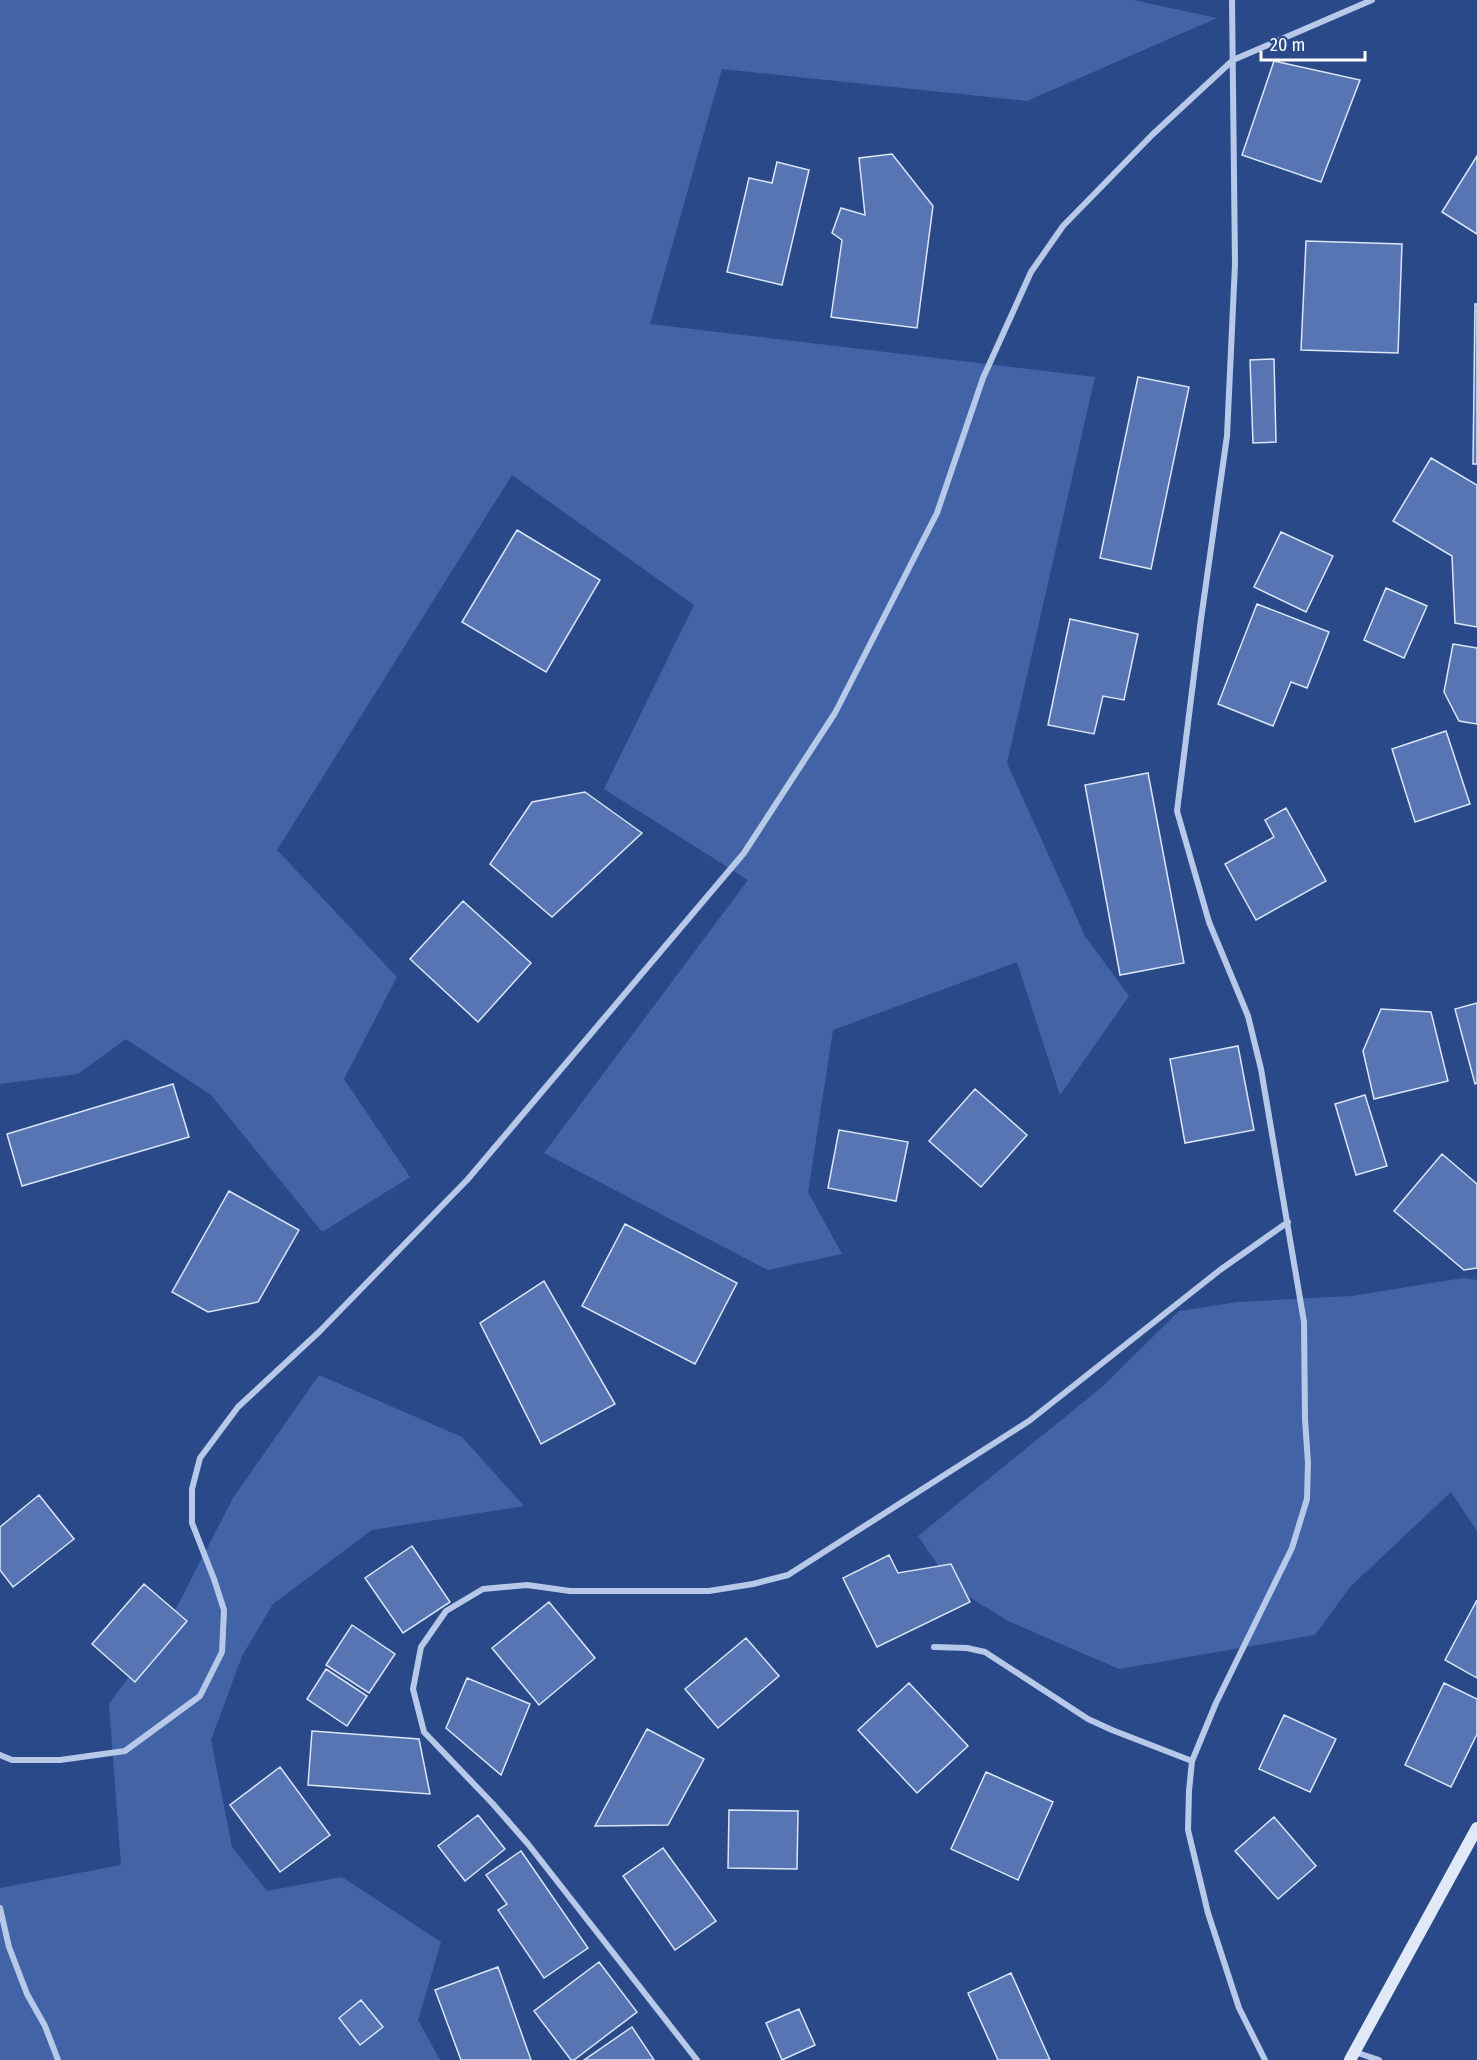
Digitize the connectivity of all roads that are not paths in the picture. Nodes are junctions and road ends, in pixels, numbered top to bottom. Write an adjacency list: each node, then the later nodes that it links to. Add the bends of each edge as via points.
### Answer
1 (1232, 0): 3 (street)
2 (1372, 0): 3 (street)
3 (1233, 60): 4 (street, via 1235,264 1227,436 1176,811 1209,922 1248,1016); 6 (street, via 1091,196 1063,226 1031,272 983,378 938,513 835,713 744,853 468,1179 319,1332 238,1407 200,1458 192,1489 192,1523 224,1610 222,1652 200,1696 125,1751 60,1760 12,1760)
4 (1288, 1222): 7 (street, via 1304,1322 1307,1499 1292,1548); 12 (street, via 1220,1270 1029,1421 788,1575 710,1591 570,1591 527,1585 483,1589 446,1611 421,1647 413,1689 424,1732 528,1844)
5 (934, 1647): 7 (street, via 985,1652 1088,1719)
6 (0, 1755)
7 (1192, 1761): 13 (street, via 1188,1830 1196,1866 1239,2008)
8 (1477, 1828): 10 (main road)
9 (0, 1908): 11 (street, via 23,1984)
10 (1353, 2056): 14 (street)
11 (58, 2060)
12 (697, 2060)
13 (1265, 2060)
14 (1379, 2060)

